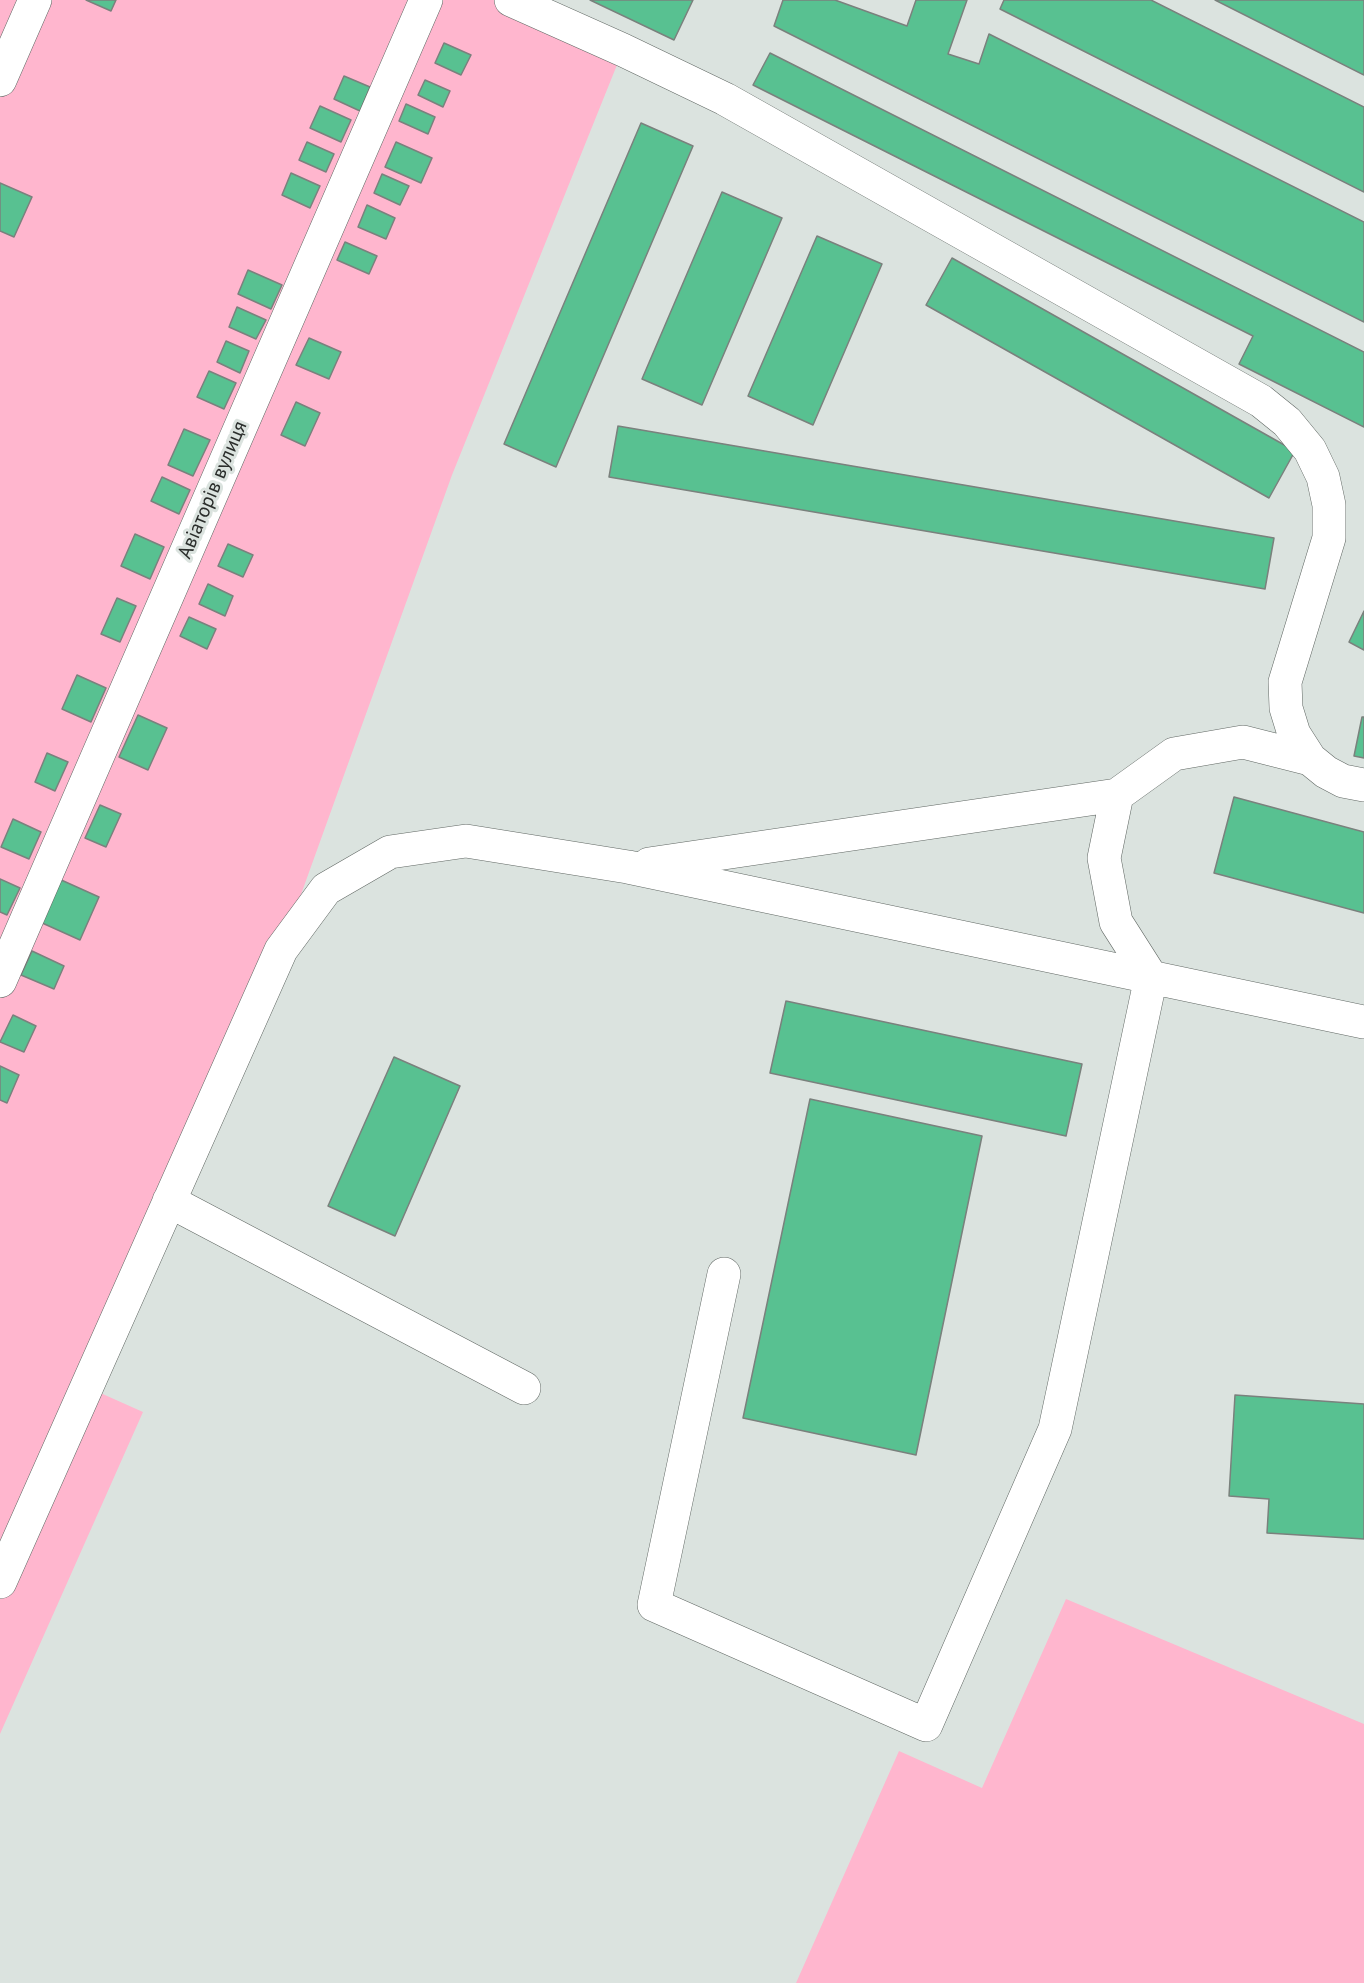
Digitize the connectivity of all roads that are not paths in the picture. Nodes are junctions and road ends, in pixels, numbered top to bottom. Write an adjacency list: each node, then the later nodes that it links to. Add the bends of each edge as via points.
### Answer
1 (35, 0): 4 (street)
2 (426, 0): 10 (street, Авіаторів вулиця)
3 (511, 0): 5 (street, via 724,99 1262,400 1287,422 1310,450 1323,477 1329,505 1329,538 1284,682 1288,717)
4 (0, 80)
5 (1310, 759): 6 (street, via 1326,772); 7 (street, via 1243,742 1174,754)
6 (1364, 785)
7 (1118, 795): 8 (street); 9 (street, via 1104,858 1116,922)
8 (628, 867): 9 (street); 12 (street, via 466,841 390,852 326,889 281,950)
9 (1151, 977): 11 (street); 13 (street, via 1055,1429 926,1725 654,1605)
10 (0, 981)
11 (1364, 1022)
12 (169, 1201): 14 (street); 15 (street)
13 (724, 1274)
14 (524, 1388)
15 (0, 1582)

